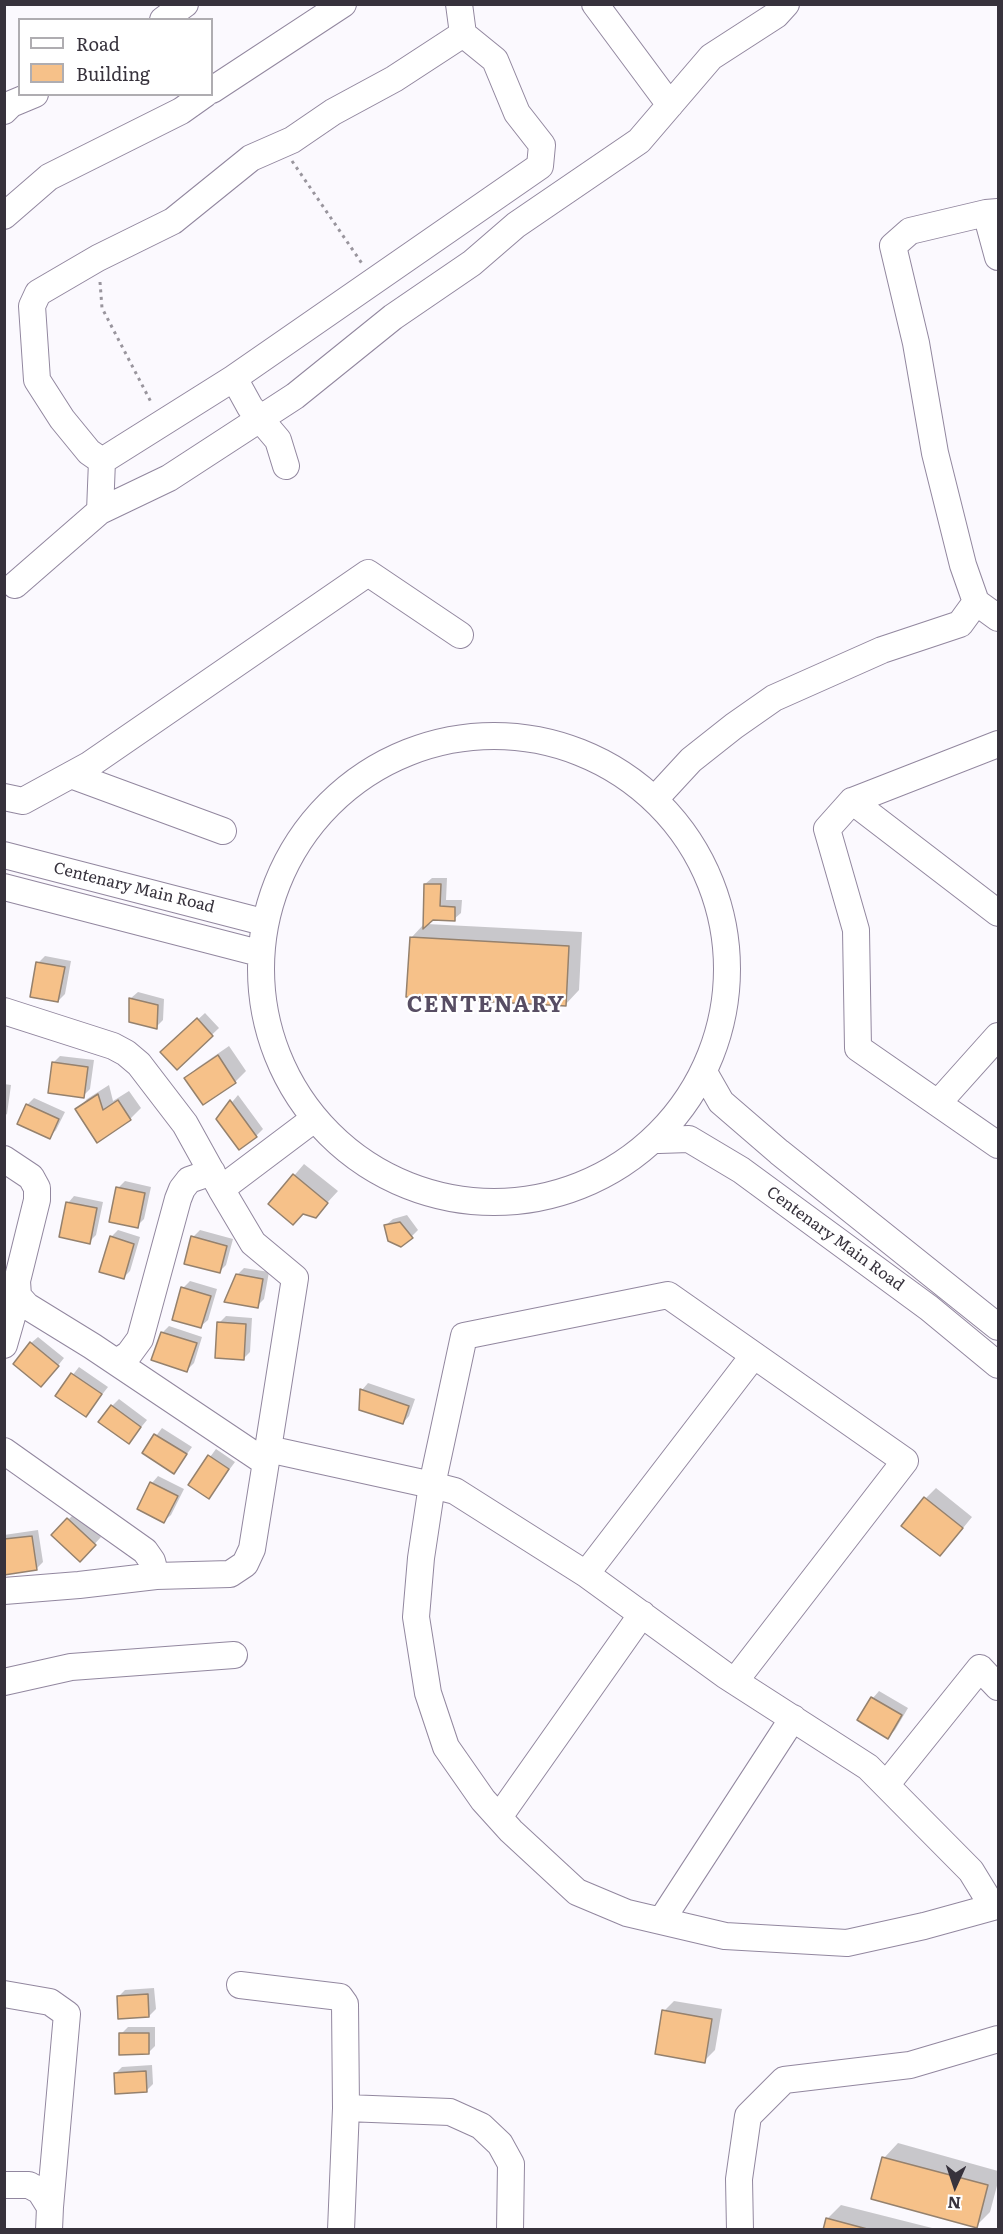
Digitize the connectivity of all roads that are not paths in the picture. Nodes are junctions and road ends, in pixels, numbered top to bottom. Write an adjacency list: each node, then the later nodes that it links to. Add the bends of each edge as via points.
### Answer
1 (185, 4): 6 (street)
2 (343, 4): 8 (street)
3 (459, 4): 7 (street)
4 (595, 4): 11 (street)
5 (786, 4): 11 (street, via 776,15 711,57)
6 (166, 18)
7 (463, 34): 16 (street, via 495,60 517,113 542,145 540,166); 18 (street, via 292,140 251,158 173,221 38,293 32,306 37,380 62,419 89,452)
8 (213, 89)
9 (31, 96): 12 (street)
10 (202, 96): 14 (street, via 181,111 49,177)
11 (670, 105): 17 (street, via 639,141 516,225 472,263 393,317 295,396)
12 (4, 111)
13 (992, 212): 15 (street); 22 (street, via 910,231 893,246 916,343 934,453 963,565)
14 (4, 216)
15 (999, 257)
16 (234, 378): 17 (street); 18 (street)
17 (260, 419): 19 (street, via 278,440); 20 (street, via 169,478)
18 (102, 461): 20 (street)
19 (286, 466)
20 (100, 512): 21 (street)
21 (8, 584)
22 (987, 598): 23 (street); 28 (street, via 960,624 882,650 774,698 691,760)
23 (999, 618)
24 (460, 635): 26 (street, via 368,573)
25 (999, 744): 29 (street)
26 (71, 775): 27 (street, via 23,801); 30 (street)
27 (4, 797)
28 (655, 799): 34 (street, Centenary Main Road, via 610,766 560,745 505,735 449,739 397,756 349,784 310,823 281,870); 38 (street, Centenary Main Road, via 690,841 715,890 728,944 727,999)
29 (852, 801): 33 (street); 39 (street, via 827,829 856,930 858,1048)
30 (223, 831)
31 (4, 855): 34 (street, Centenary Main Road)
32 (4, 887): 35 (street, Centenary Main Road)
33 (999, 913)
34 (263, 922): 35 (street, Centenary Main Road)
35 (259, 953): 40 (street, Centenary Main Road, via 263,1013 281,1069)
36 (4, 1011): 44 (street, via 126,1053 185,1124)
37 (999, 1036): 39 (street)
38 (705, 1074): 41 (street, Centenary Main Road); 46 (street, Centenary Main Road, via 721,1102 779,1152)
39 (938, 1103): 42 (street)
40 (314, 1119): 41 (street, Centenary Main Road, via 358,1160 411,1187 469,1201 529,1200 587,1183); 44 (street)
41 (659, 1140): 50 (street, Centenary Main Road, via 689,1139 741,1170 929,1308)
42 (999, 1145)
43 (4, 1159): 45 (street, via 31,1177 37,1188 17,1281)
44 (216, 1181): 49 (street, via 189,1180 182,1188 140,1339); 52 (street, via 253,1243 295,1278)
45 (18, 1296): 47 (street); 49 (street, via 27,1306)
46 (999, 1327)
47 (4, 1345)
48 (754, 1355): 53 (street, via 668,1295 464,1336); 54 (street); 59 (street, via 905,1461)
49 (117, 1362): 52 (street)
50 (999, 1365)
51 (4, 1451): 55 (street, via 145,1551)
52 (267, 1455): 53 (street); 55 (street, via 252,1549 245,1564 230,1574)
53 (432, 1485): 54 (street, via 455,1491); 64 (street, via 416,1617 428,1694 446,1747)
54 (586, 1574): 57 (street)
55 (156, 1576): 56 (street)
56 (4, 1591)
57 (642, 1614): 59 (street); 64 (street)
58 (234, 1655): 60 (street, via 71,1667)
59 (735, 1681): 62 (street)
60 (4, 1682)
61 (999, 1687): 63 (street, via 980,1668)
62 (793, 1718): 63 (street, via 868,1767); 66 (street)
63 (885, 1785): 65 (street)
64 (499, 1817): 66 (street, via 577,1892 627,1913)
65 (991, 1887): 66 (street, via 993,1908 847,1943 725,1936)
66 (661, 1921)
67 (240, 1984): 70 (street, via 340,1996 346,2015)
68 (4, 1994): 72 (street, via 50,2002 68,2014)
69 (999, 2039): 75 (street, via 910,2065 784,2079 748,2116 739,2179)
70 (346, 2108): 73 (street); 74 (street, via 450,2112 481,2126 500,2144 511,2164)
71 (4, 2185): 72 (street, via 29,2185 40,2191)
72 (49, 2218)
73 (342, 2229)
74 (510, 2229)
75 (740, 2229)

